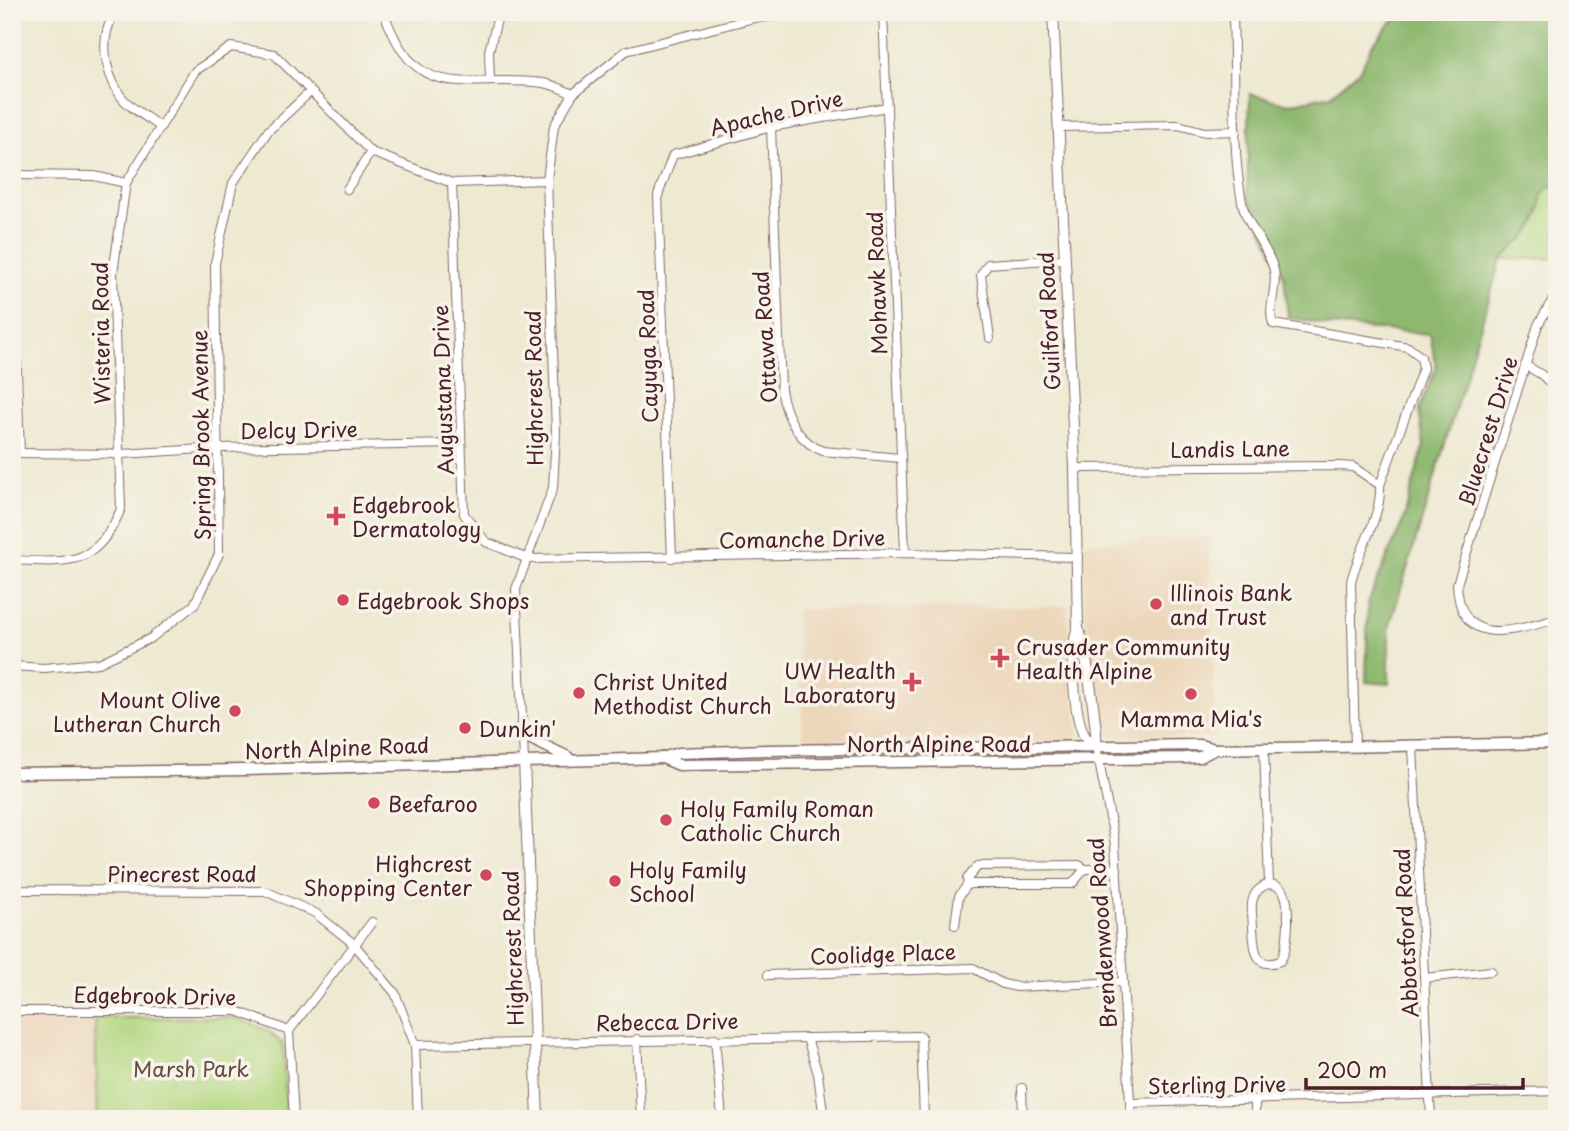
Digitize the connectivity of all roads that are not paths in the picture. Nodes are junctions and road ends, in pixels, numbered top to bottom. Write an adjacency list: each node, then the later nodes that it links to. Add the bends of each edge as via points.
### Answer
1 (115, 12): 12 (street, via 105,28 105,61 121,97)
2 (384, 12): 8 (street, via 391,36 415,68 444,82)
3 (499, 12): 8 (street, via 489,51)
4 (825, 12): 10 (street, Highcrest Road, via 754,18 626,51)
5 (883, 12): 11 (street, Mohawk Road)
6 (1053, 12): 14 (street, Guilford Road)
7 (1230, 12): 15 (street)
8 (490, 81): 10 (street, via 545,83)
9 (310, 92): 12 (street, Wisteria Road, via 275,54 231,47 195,71); 16 (street, Wisteria Road); 31 (street, Spring Brook Avenue, via 268,131 233,183 215,263)
10 (573, 94): 19 (street, Highcrest Road, via 554,126)
11 (887, 107): 13 (street, Apache Drive); 34 (street, Mohawk Road)
12 (159, 126): 20 (street, Wisteria Road)
13 (771, 127): 17 (street, Apache Drive); 34 (street, Ottawa Road, via 785,408 800,436 814,448)
14 (1059, 127): 15 (street, via 1178,125 1205,132); 24 (street, Guilford Road)
15 (1236, 131): 36 (street, via 1242,205 1273,268 1273,324 1408,347 1421,357 1423,368)
16 (371, 152): 21 (street, Wisteria Road); 22 (street)
17 (673, 155): 39 (street, Cayuga Road, via 658,195)
18 (12, 175): 20 (street, via 94,176)
19 (547, 180): 21 (street, Wisteria Road); 40 (street, Highcrest Road, via 556,433 553,488)
20 (126, 183): 33 (street, Wisteria Road, via 113,273)
21 (452, 183): 30 (street, Augustana Drive)
22 (347, 189)
23 (12, 235): 25 (street)
24 (1063, 259): 27 (street, via 988,264 981,275); 35 (street, Guilford Road)
25 (13, 282): 32 (street)
26 (1557, 292): 28 (street, Bluecrest Drive, via 1544,310)
27 (990, 338)
28 (1525, 365): 29 (street); 42 (street, Bluecrest Drive, via 1457,584 1461,609 1469,621 1489,632)
29 (1557, 390)
30 (461, 444): 31 (street, Delcy Drive); 40 (street, Augustana Drive, via 464,514 486,541)
31 (219, 448): 33 (street, Delcy Drive); 43 (street, Spring Brook Avenue, via 219,554 194,605 151,639 99,663)
32 (16, 453): 33 (street, Delcy Drive)
33 (122, 454): 41 (street, Wisteria Road, via 121,509 110,535 88,554 61,563)
34 (900, 458): 37 (street, Mohawk Road)
35 (1075, 468): 36 (street, Landis Lane, via 1340,466 1353,467); 38 (street, Guilford Road)
36 (1380, 485): 48 (street, via 1379,504 1352,582)
37 (905, 553): 38 (street, Comanche Drive); 39 (street, Comanche Drive)
38 (1077, 557): 46 (street, Guilford Road, via 1078,629 1084,640)
39 (672, 558): 40 (street, Comanche Drive)
40 (528, 559): 44 (street, Highcrest Road, via 516,589)
41 (12, 560)
42 (1557, 619)
43 (12, 666)
44 (522, 727): 52 (main road, via 531,739); 53 (street, Highcrest Road)
45 (1557, 743): 47 (main road, North Alpine Road)
46 (1096, 746): 50 (main road, North Alpine Road, via 1200,745); 51 (main road, North Alpine Road, via 766,750 679,753); 54 (street, Brendenwood Road)
47 (1413, 746): 48 (main road, North Alpine Road); 66 (street, Abbotsford Road)
48 (1355, 747): 49 (main road, North Alpine Road)
49 (1264, 749): 50 (main road, North Alpine Road); 60 (street)
50 (1215, 750): 54 (main road, North Alpine Road, via 1200,757)
51 (662, 758): 52 (main road, North Alpine Road); 54 (main road, North Alpine Road, via 679,765)
52 (574, 759): 53 (main road, North Alpine Road)
53 (524, 760): 55 (main road, North Alpine Road, via 244,771); 73 (street, Highcrest Road)
54 (1099, 760): 57 (street, Brendenwood Road)
55 (12, 773)
56 (1085, 869): 57 (street); 59 (street, via 1072,884); 59 (street, via 1079,865 978,866)
57 (1117, 869): 67 (street, Brendenwood Road)
58 (12, 884): 63 (street, Pinecrest Road, via 21,890 265,891 314,913)
59 (968, 884): 62 (street, via 959,896)
60 (1269, 884): 60 (street, via 1257,891 1252,901 1254,951 1268,964 1280,961 1288,948 1286,897 1280,888)
61 (372, 922): 63 (street)
62 (955, 925)
63 (354, 944): 69 (street); 74 (street, Pinecrest Road, via 395,993)
64 (1491, 971): 66 (street)
65 (768, 975): 67 (street, Coolidge Place, via 973,968 1017,987)
66 (1425, 978): 77 (street, Abbotsford Road)
67 (1121, 982): 79 (street, Brendenwood Road)
68 (12, 1011): 69 (street, Edgebrook Drive, via 237,1011)
69 (289, 1031): 80 (street)
70 (715, 1038): 71 (street, Rebecca Drive); 72 (street, Rebecca Drive); 84 (street)
71 (807, 1038): 85 (street, via 818,1073); 86 (street, Rebecca Drive, via 921,1036)
72 (637, 1039): 73 (street, Rebecca Drive); 83 (street)
73 (535, 1041): 74 (street, Rebecca Drive); 82 (street, Highcrest Road)
74 (415, 1045): 81 (street, Pinecrest Road)
75 (1022, 1088): 87 (street)
76 (1557, 1091): 77 (street, Sterling Drive)
77 (1429, 1095): 78 (street, Sterling Drive); 90 (street, Abbotsford Road)
78 (1255, 1101): 79 (street, Sterling Drive); 89 (street)
79 (1130, 1103): 88 (street, Brendenwood Road)
80 (294, 1119)
81 (418, 1119)
82 (538, 1119)
83 (641, 1119)
84 (722, 1119)
85 (824, 1119)
86 (924, 1119)
87 (1023, 1119)
88 (1131, 1119)
89 (1255, 1119)
90 (1431, 1119)

